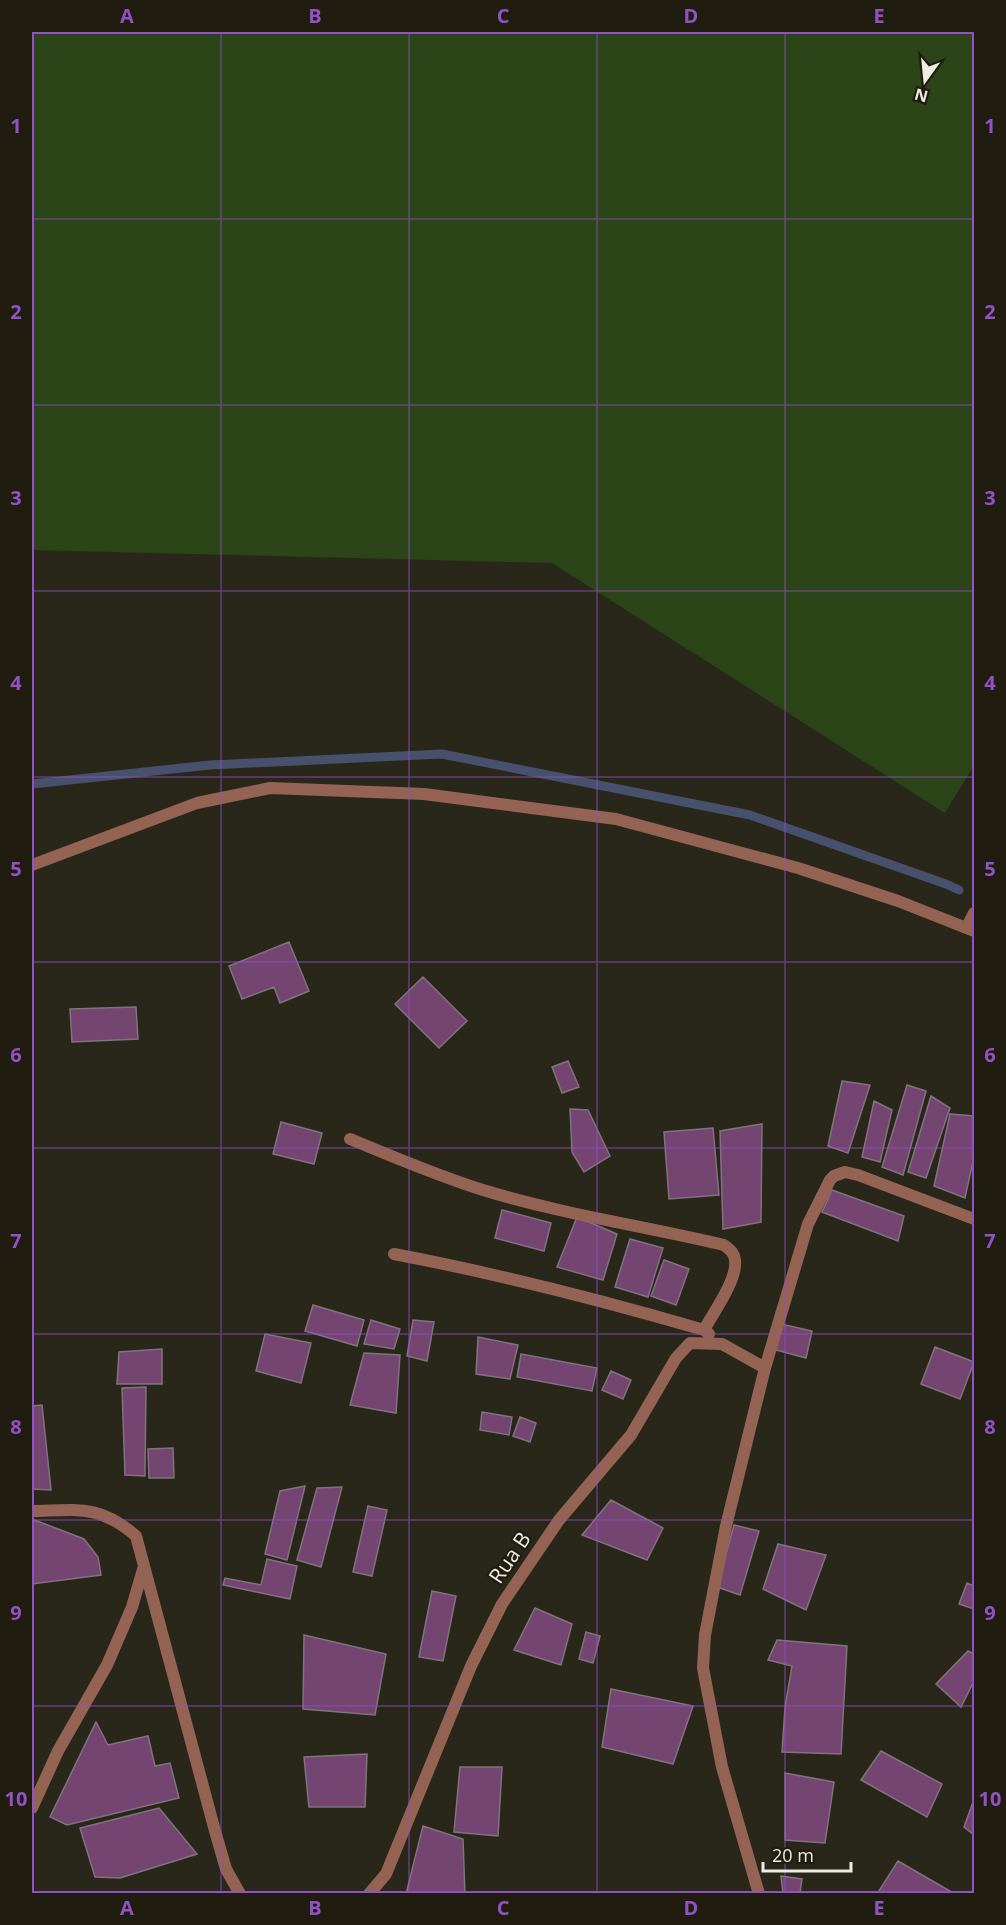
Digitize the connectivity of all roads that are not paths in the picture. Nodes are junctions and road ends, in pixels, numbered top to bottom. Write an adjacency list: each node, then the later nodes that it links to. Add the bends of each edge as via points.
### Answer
1 (32, 865): 3 (street, via 197,803 270,788 424,794 616,819 798,868)
2 (975, 912): 3 (street)
3 (971, 929)
4 (350, 1139): 7 (street, via 483,1190 724,1245 736,1261 734,1275)
5 (975, 1219): 9 (street, via 858,1174 845,1172 834,1176 808,1224)
6 (394, 1254): 7 (street, via 558,1289)
7 (704, 1330): 8 (street)
8 (723, 1344): 9 (street, Rua B); 14 (street, Rua B, via 690,1343 676,1358 631,1436 559,1520 502,1604 467,1676 386,1874)
9 (765, 1368): 15 (street, via 726,1527 705,1635 703,1668 722,1767)
10 (32, 1511): 11 (street, via 75,1509 101,1513 120,1522 136,1536)
11 (144, 1565): 12 (street, via 132,1607 107,1665 58,1751); 13 (street, via 226,1869)
12 (32, 1808)
13 (240, 1893)
14 (369, 1893)
15 (759, 1893)

